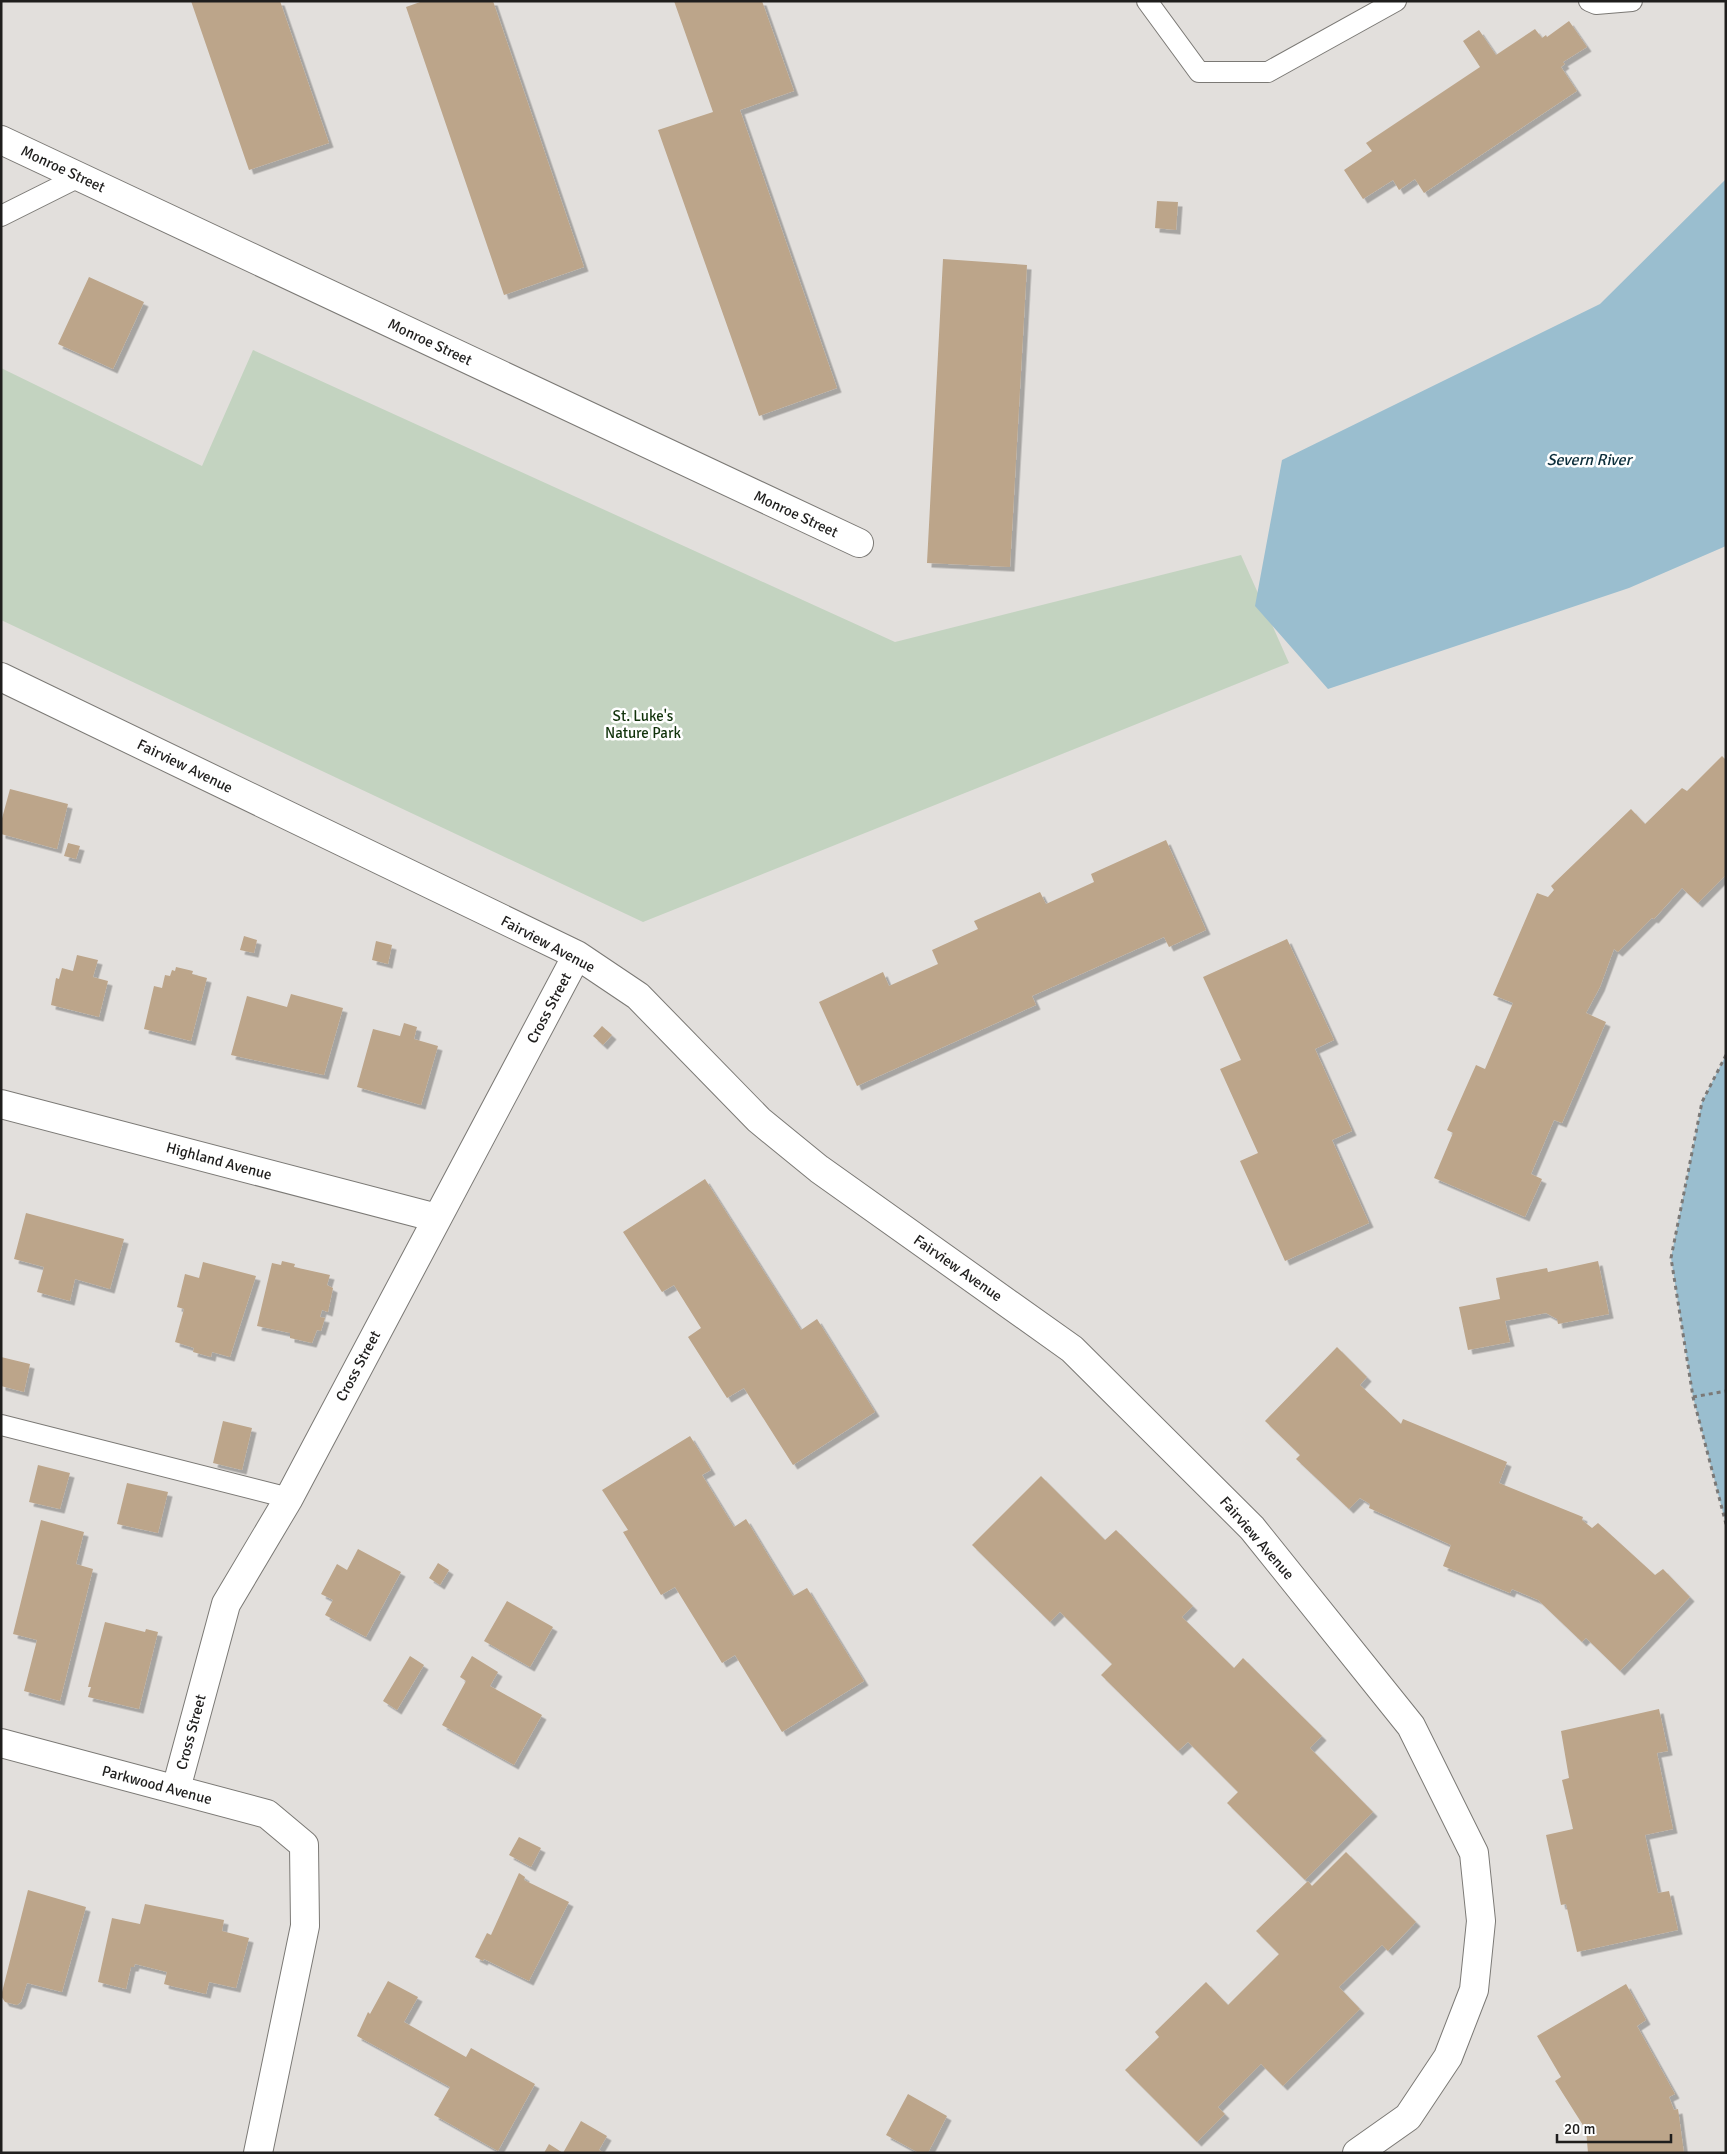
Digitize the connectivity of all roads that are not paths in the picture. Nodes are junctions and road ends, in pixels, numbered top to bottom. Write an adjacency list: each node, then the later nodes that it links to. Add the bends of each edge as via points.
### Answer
1 (1147, 1): 4 (lane, via 1199,72 1268,72)
2 (1589, 1): 3 (lane, via 1596,4)
3 (1632, 1)
4 (1383, 4)
5 (1, 140): 6 (street, Monroe Street)
6 (79, 177): 7 (lane); 8 (street, Monroe Street)
7 (1, 216)
8 (859, 543)
9 (1, 677): 10 (street, Fairview Avenue)
10 (577, 955): 12 (street, Cross Street); 18 (street, Fairview Avenue, via 638,996 759,1120 819,1169 1072,1349 1252,1528 1411,1726 1474,1853 1481,1921 1474,1990 1448,2056 1408,2117)
11 (1, 1104): 12 (street, Highland Avenue)
12 (437, 1218): 14 (street, Cross Street)
13 (1, 1425): 14 (lane)
14 (289, 1498): 16 (street, Cross Street, via 226,1604)
15 (1, 1743): 16 (street, Parkwood Avenue)
16 (176, 1789): 17 (street, Parkwood Avenue, via 267,1814 304,1845 305,1926)
17 (259, 2152)
18 (1357, 2153)

